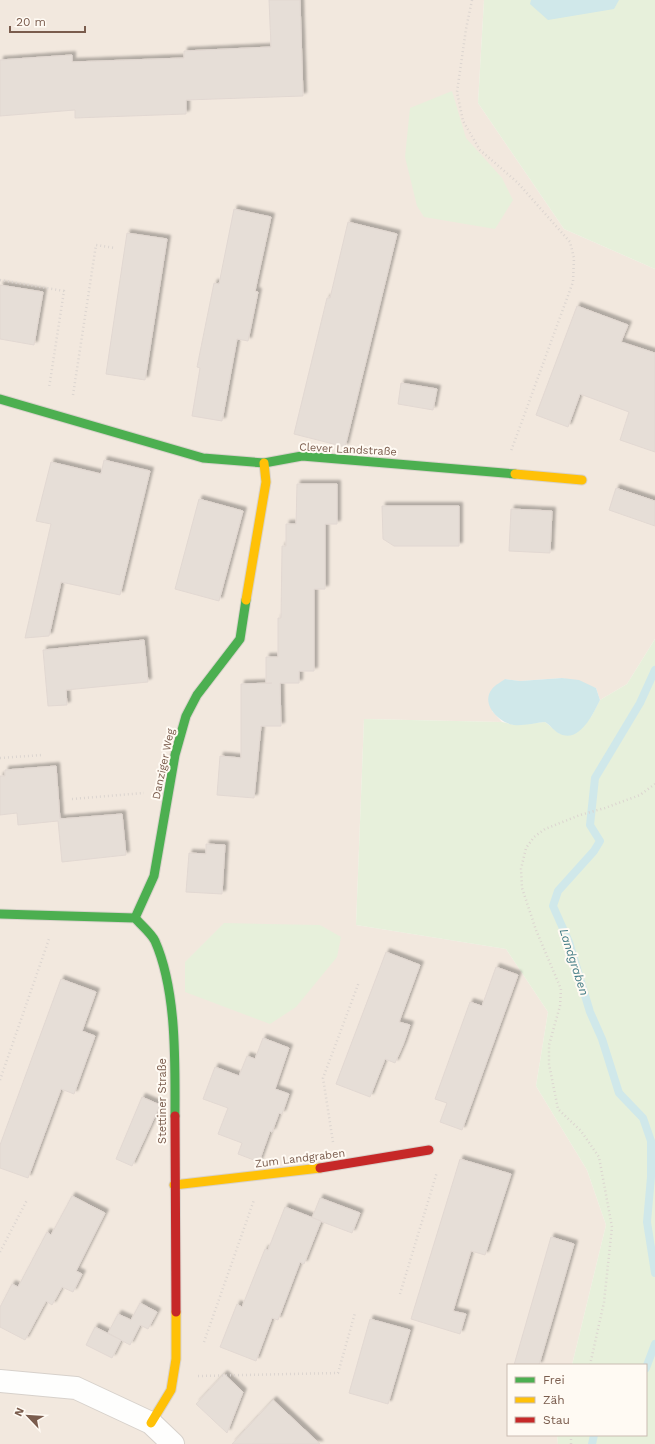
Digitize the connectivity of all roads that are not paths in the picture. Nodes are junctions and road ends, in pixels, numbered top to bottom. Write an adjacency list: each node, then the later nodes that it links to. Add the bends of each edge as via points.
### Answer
1 (0, 399): 2 (street, Clever Landstraße, via 203,458)
2 (264, 463): 3 (street, Clever Landstraße, via 302,456); 5 (street, Danziger Weg, via 266,482 240,639 232,654 199,691 187,714 176,752 154,878)
3 (582, 480)
4 (0, 914): 5 (street)
5 (135, 918): 7 (street, Stettiner Straße, via 154,940 166,971 175,1041)
6 (429, 1150): 7 (street, Zum Landgraben, via 336,1166)
7 (174, 1185): 9 (street, Stettiner Straße, via 176,1359 172,1390)
8 (0, 1381): 9 (street, via 76,1388)
9 (151, 1423): 10 (street)
10 (173, 1444)

